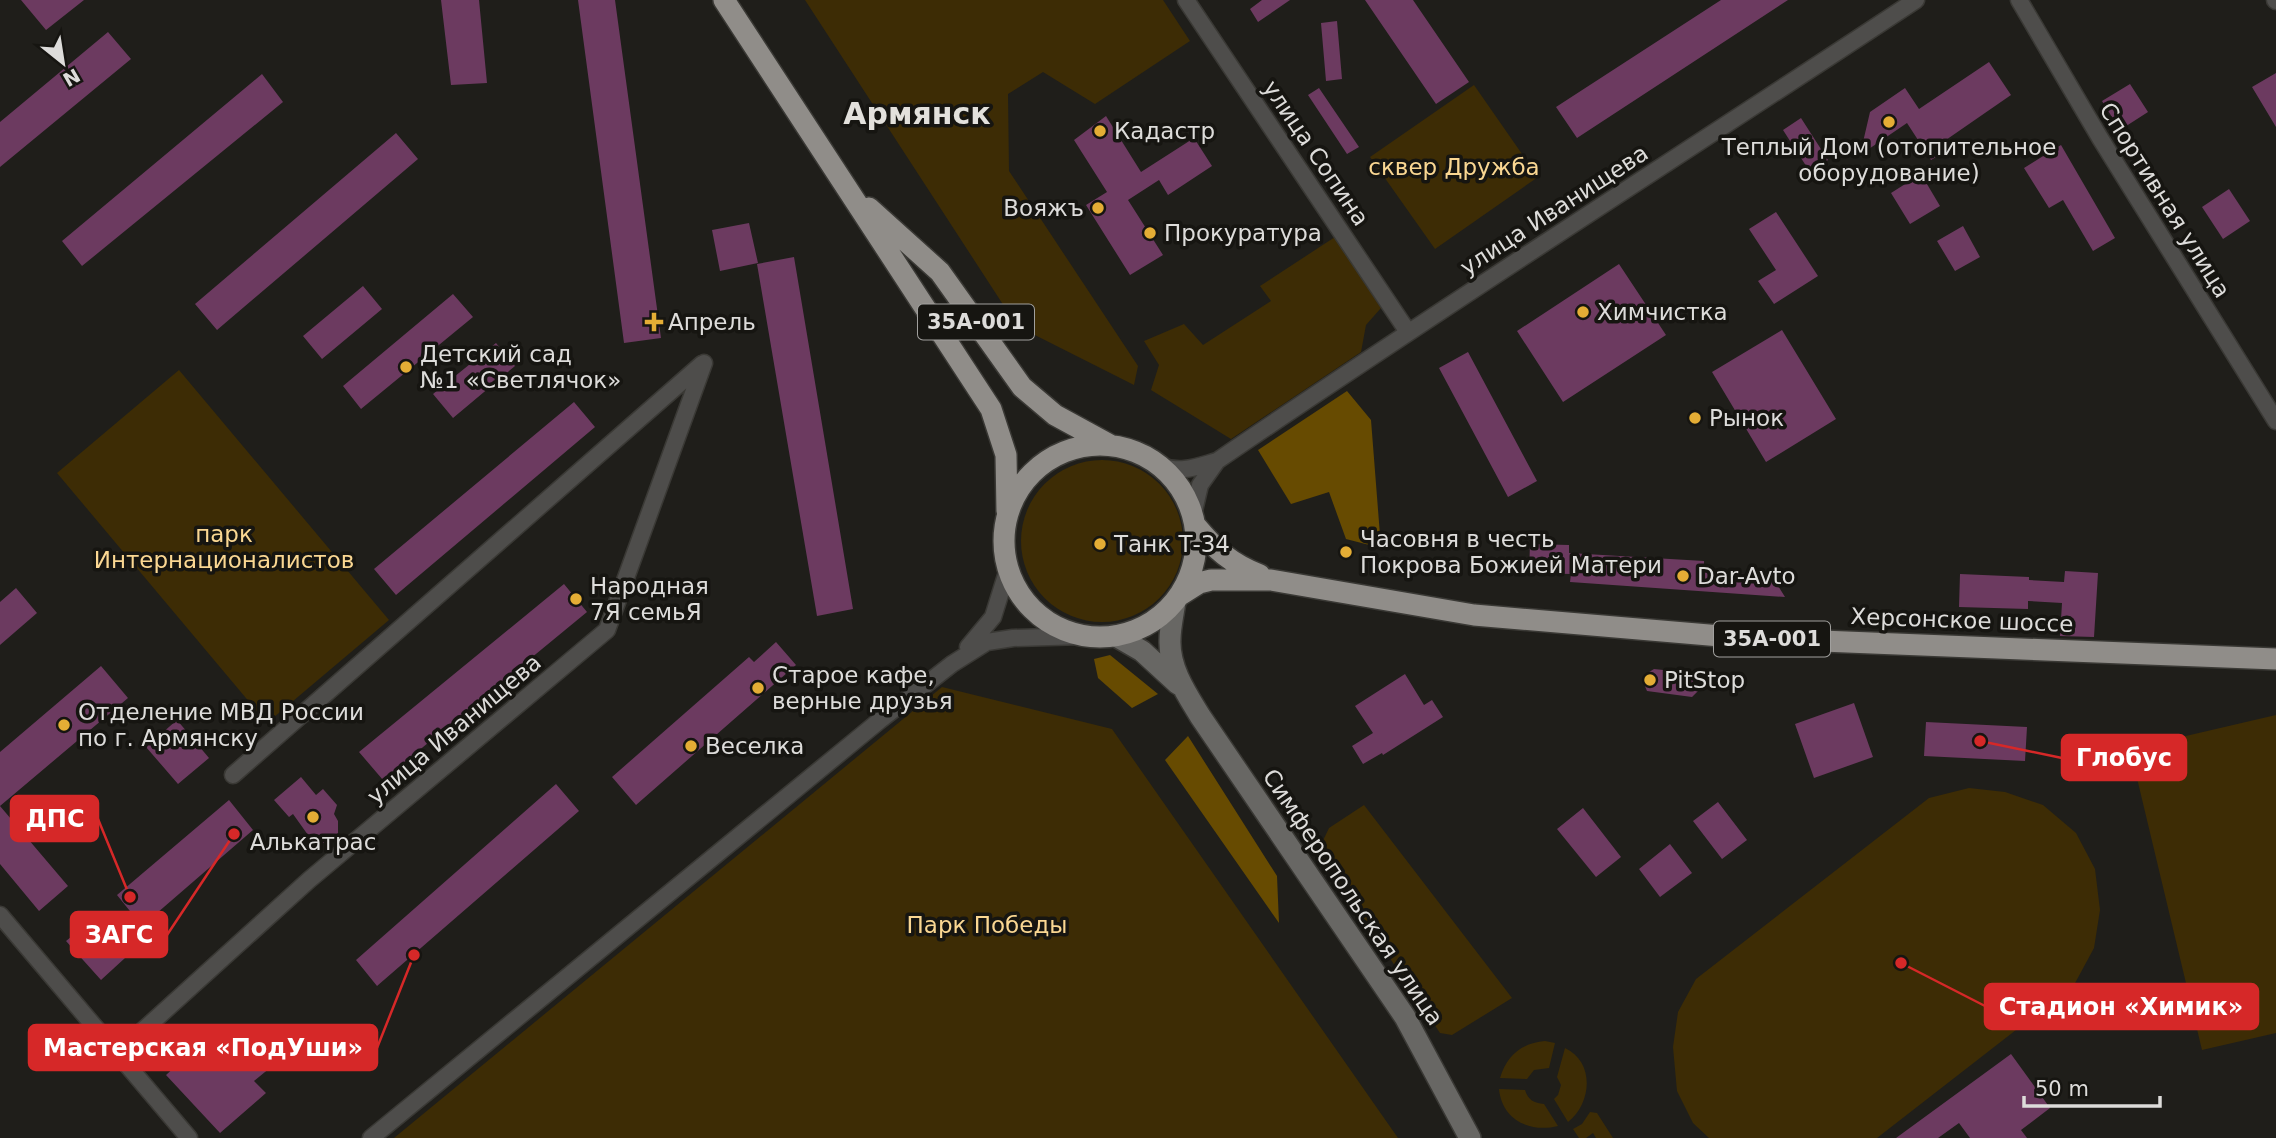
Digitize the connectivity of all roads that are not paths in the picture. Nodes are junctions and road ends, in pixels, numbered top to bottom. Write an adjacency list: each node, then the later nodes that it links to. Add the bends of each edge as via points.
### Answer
1 (724, 0): 5 (highway, 35А-001)
2 (1186, 0): 6 (street, улица Сопина)
3 (1916, 0): 6 (street, улица Иванищева)
4 (2019, 0): 7 (street, Спортивная улица)
5 (847, 187): 8 (highway, 35А-001, via 940,272 1022,387 1055,415); 11 (highway, 35А-001, via 991,409 1006,455)
6 (1408, 332): 9 (street, улица Иванищева)
7 (2276, 421)
8 (1112, 446): 10 (highway, 35А-001); 11 (highway, 35А-001, via 1090,446 1049,460 1016,494)
9 (1217, 461): 10 (street, улица Иванищева, via 1172,471); 12 (street, улица Иванищева, via 1200,485)
10 (1159, 465): 12 (highway, 35А-001, via 1180,488)
11 (1007, 516): 13 (highway, 35А-001)
12 (1194, 520): 14 (highway, Херсонское шоссе / 35А-001, via 1220,554); 15 (highway, 35А-001, via 1194,562)
13 (1008, 569): 16 (highway, 35А-001, via 1019,593 1036,613 1059,628); 19 (street, via 993,617)
14 (1271, 580): 15 (highway, Херсонское шоссе / 35А-001, via 1211,580); 18 (highway, Херсонское шоссе / 35А-001, via 1474,615 1706,635)
15 (1177, 598): 17 (highway, 35А-001, via 1158,618); 20 (main road, Симферопольская улица, via 1170,642 1173,664)
16 (1084, 636): 17 (highway, 35А-001); 19 (street, via 987,642)
17 (1116, 636): 20 (main road, Симферопольская улица, via 1142,651)
18 (2276, 659)
19 (952, 664): 25 (street)
20 (1185, 690): 26 (main road, Симферопольская улица, via 1398,1006)
21 (233, 775): 23 (street, улица Иванищева, via 704,363 607,630 309,880)
22 (0, 915): 23 (street)
23 (118, 1054): 24 (street)
24 (189, 1138)
25 (371, 1138)
26 (1470, 1138)

